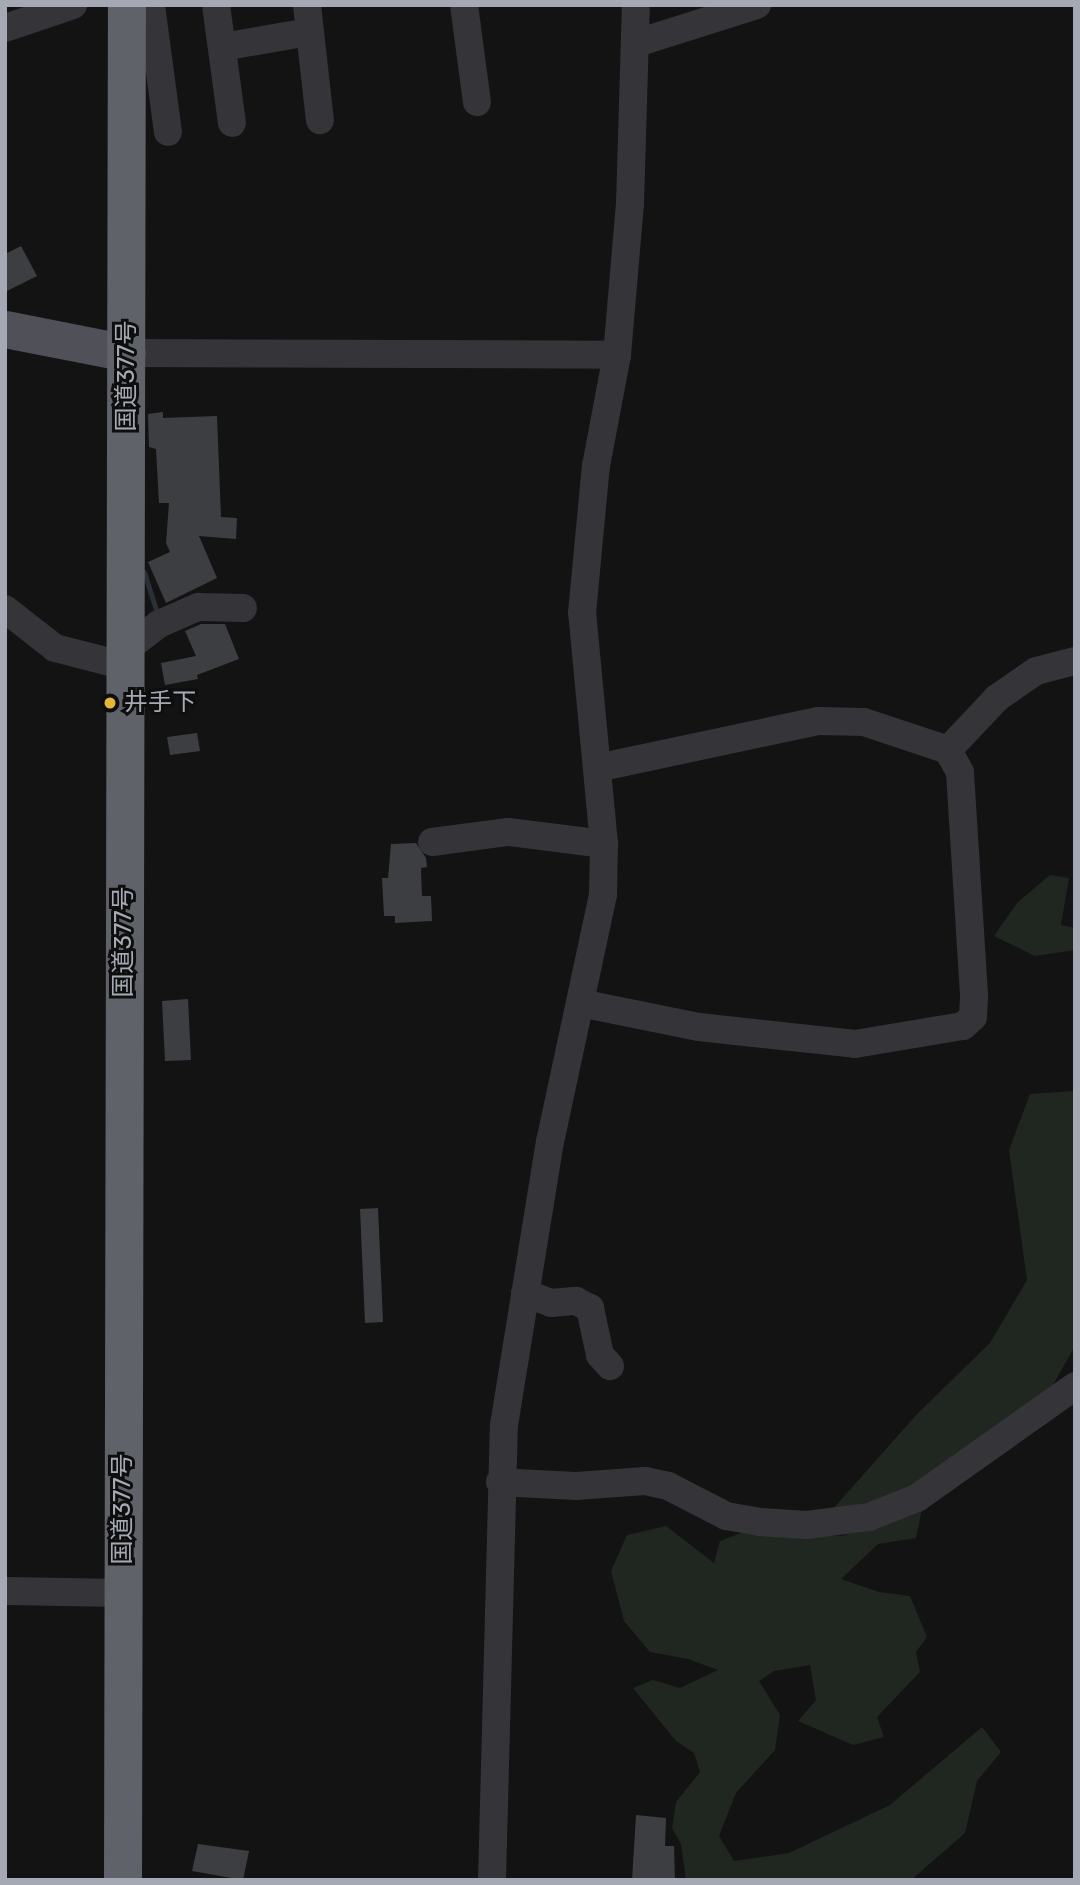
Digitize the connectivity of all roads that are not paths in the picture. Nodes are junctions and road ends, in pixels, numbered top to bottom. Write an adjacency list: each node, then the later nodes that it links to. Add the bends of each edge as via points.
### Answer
1 (73, 5): 9 (street)
2 (127, 5): 17 (highway, 国道377号)
3 (150, 5): 15 (street)
4 (216, 5): 11 (street)
5 (464, 5): 12 (street)
6 (636, 5): 10 (street)
7 (757, 5): 10 (street)
8 (308, 19): 11 (street); 13 (street)
9 (5, 28)
10 (636, 43): 18 (street, via 630,204)
11 (222, 47): 14 (street)
12 (477, 102)
13 (320, 120)
14 (232, 123)
15 (168, 132)
16 (5, 329): 17 (main road)
17 (127, 353): 18 (street); 21 (highway, 国道377号)
18 (617, 355): 24 (street, via 596,466 582,613)
19 (243, 608): 21 (street, via 198,607 159,624)
20 (5, 609): 21 (street, via 55,648)
21 (125, 658): 33 (highway, 国道377号)
22 (1067, 666): 23 (street, via 1036,671 997,698)
23 (948, 750): 24 (street, via 864,722 818,721); 27 (street, via 960,772 974,995 973,1017 963,1026 891,1041 842,1043 699,1027)
24 (597, 768): 26 (street)
25 (432, 842): 26 (street, via 508,831)
26 (604, 844): 27 (street, via 603,894)
27 (580, 1003): 28 (street)
28 (525, 1293): 29 (street, via 551,1303 576,1301 590,1308 600,1355); 31 (street)
29 (610, 1366)
30 (1075, 1386): 31 (street, via 917,1498 869,1517 807,1525 760,1522 726,1516 668,1486 645,1481 576,1486)
31 (500, 1482): 35 (street)
32 (5, 1591): 33 (street)
33 (123, 1593): 34 (highway, 国道377号)
34 (123, 1880)
35 (492, 1880)

